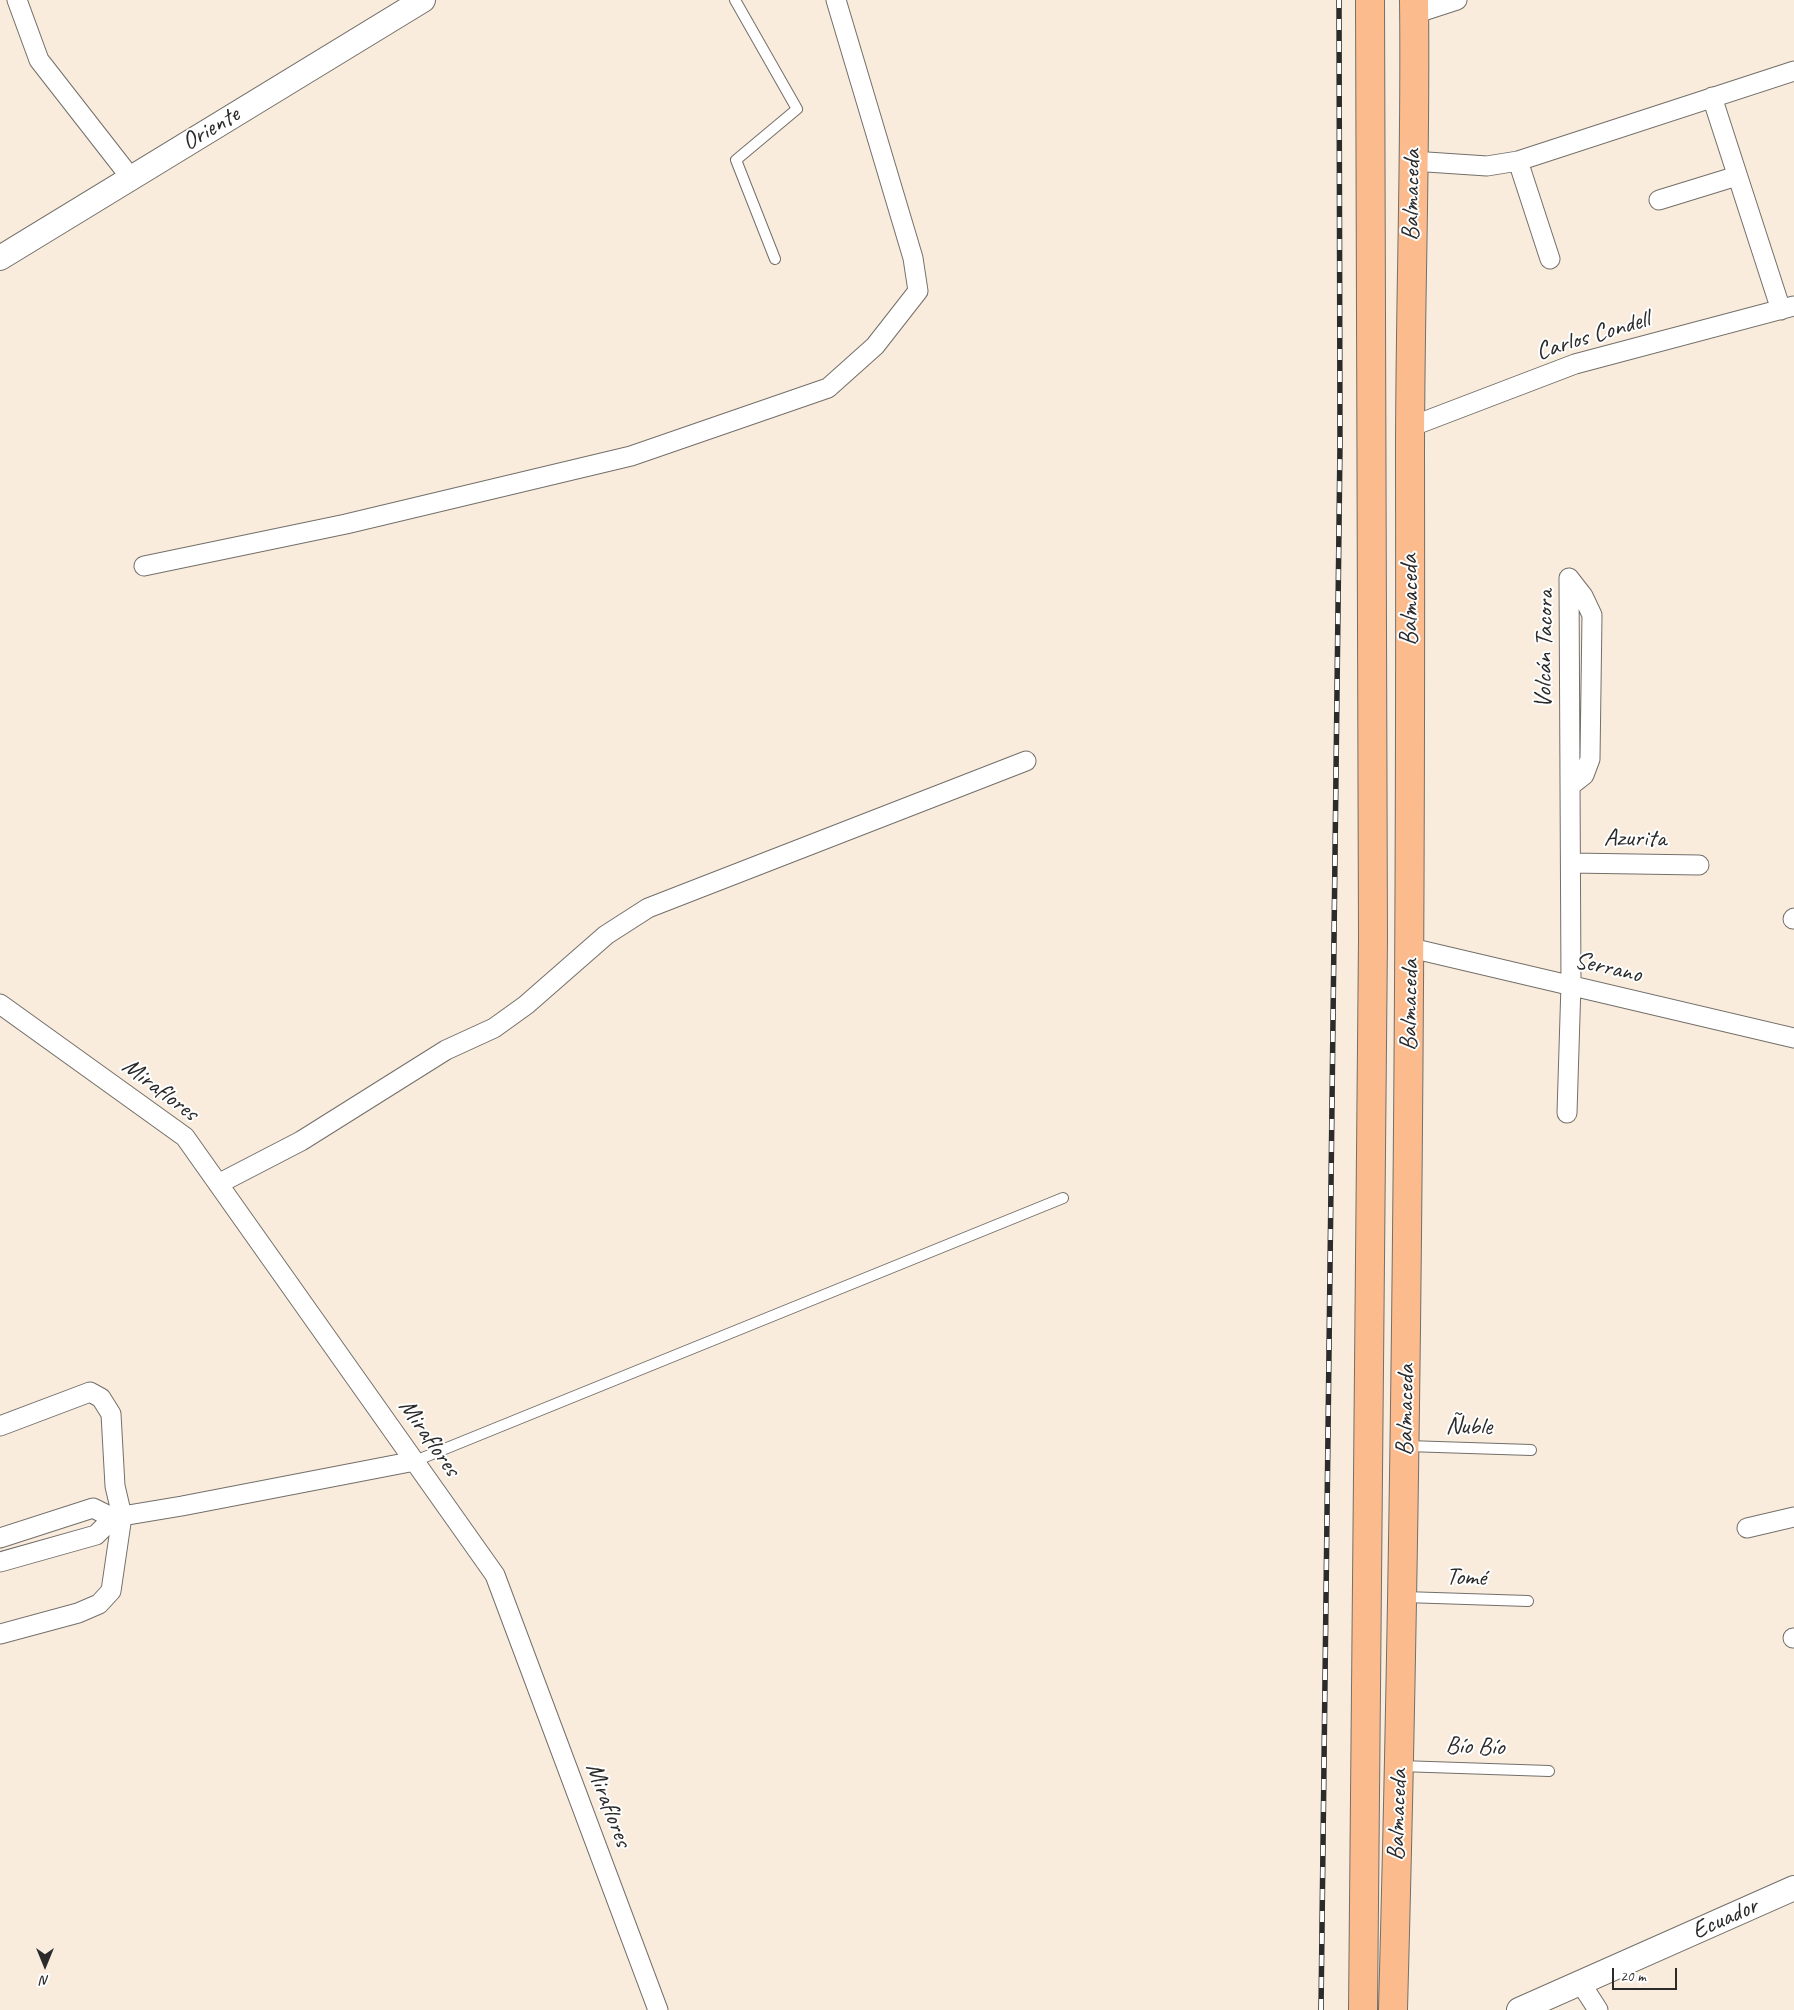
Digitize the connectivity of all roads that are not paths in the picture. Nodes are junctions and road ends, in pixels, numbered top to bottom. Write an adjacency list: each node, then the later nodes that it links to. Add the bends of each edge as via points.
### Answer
1 (17, 0): 13 (street, via 39,60)
2 (423, 0): 13 (street, Oriente)
3 (735, 0): 16 (lane, via 797,109 736,160)
4 (836, 0): 20 (street, via 913,258 918,291 875,346 828,388 631,456 346,524)
5 (1370, 0): 49 (main road, Balmaceda, via 1373,948)
6 (1457, 0): 7 (street)
7 (1414, 7): 11 (main road, Balmaceda)
8 (1794, 71): 9 (street)
9 (1712, 98): 10 (street); 12 (street)
10 (1518, 160): 11 (street, via 1487,166); 17 (street)
11 (1412, 161): 19 (main road, Balmaceda)
12 (1737, 176): 14 (street); 18 (street)
13 (131, 178): 15 (street, Oriente)
14 (1659, 200)
15 (0, 258)
16 (775, 259)
17 (1550, 259)
18 (1787, 308): 19 (street, Carlos Condell, via 1575,364)
19 (1410, 427): 25 (main road, Balmaceda)
20 (144, 566)
21 (1026, 761): 30 (street, via 648,908 606,936 526,1005 494,1028 446,1050 302,1141)
22 (1570, 786): 22 (street, Volcán Tacora, via 1570,727 1568,578 1583,596 1592,615 1590,759 1584,775); 23 (street, Volcán Tacora)
23 (1570, 863): 24 (street, Azurita); 26 (street, Volcán Tacora)
24 (1699, 864)
25 (1411, 948): 26 (street, Serrano); 33 (main road, Balmaceda)
26 (1571, 984): 28 (street, Serrano); 29 (street, Volcán Tacora)
27 (0, 1004): 30 (street, Miraflores, via 185,1137)
28 (1794, 1038)
29 (1567, 1113)
30 (218, 1184): 35 (street, Miraflores)
31 (1063, 1198): 35 (lane)
32 (0, 1426): 36 (street, via 90,1392 101,1398 111,1414)
33 (1406, 1446): 34 (lane, Ñuble); 41 (main road, Balmaceda)
34 (1530, 1450)
35 (415, 1461): 36 (street); 48 (street, Miraflores, via 495,1575)
36 (118, 1517): 39 (street, via 94,1508); 40 (street, via 96,1535); 43 (street, via 111,1591 99,1604 78,1613)
37 (1794, 1517): 38 (street)
38 (1747, 1528)
39 (0, 1538)
40 (0, 1562)
41 (1403, 1597): 42 (lane, Tomé); 44 (main road, Balmaceda)
42 (1528, 1601)
43 (0, 1634)
44 (1400, 1766): 45 (lane, Bío Bío); 50 (main road, Balmaceda)
45 (1549, 1770)
46 (1794, 1888): 47 (street, Ecuador)
47 (1580, 1982): 51 (street, Ecuador); 52 (street)
48 (658, 2010)
49 (1363, 2010)
50 (1393, 2010)
51 (1519, 2010)
52 (1598, 2010)

